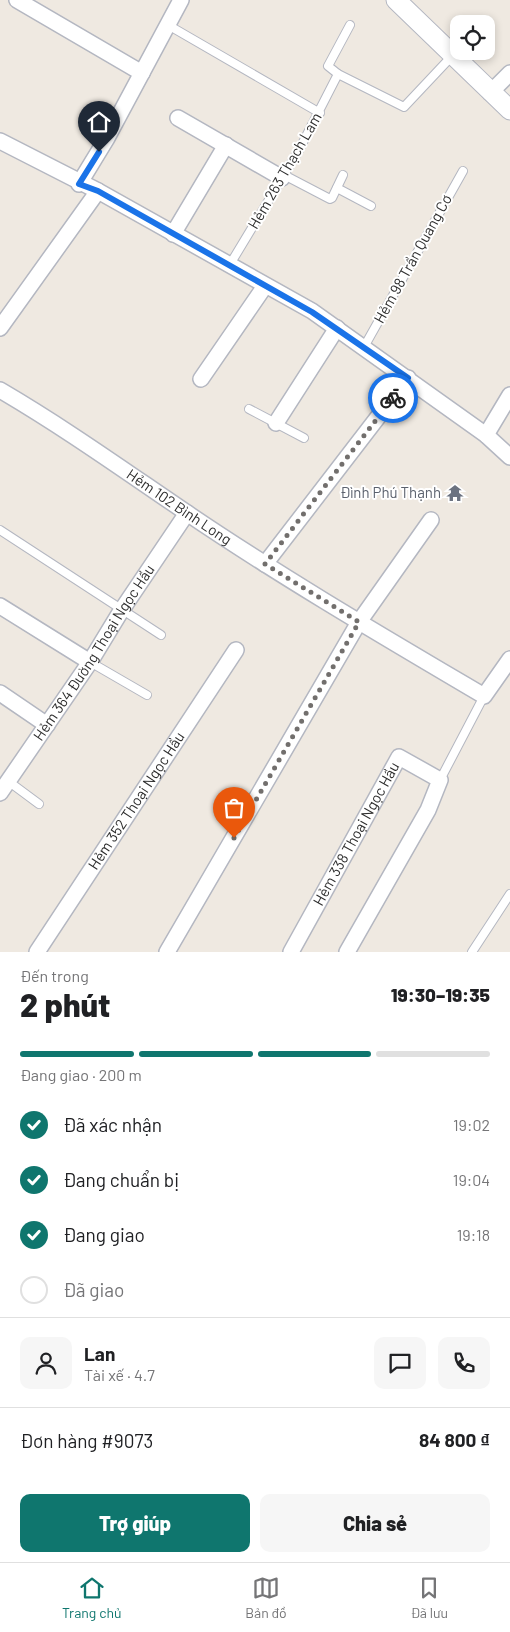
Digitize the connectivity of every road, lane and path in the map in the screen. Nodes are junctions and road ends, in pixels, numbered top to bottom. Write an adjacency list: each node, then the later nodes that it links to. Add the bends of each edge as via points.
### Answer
1 (17, 0): 10 (street)
2 (181, 0): 4 (street)
3 (396, 0): 6 (street)
4 (168, 25): 10 (street); 14 (lane)
5 (350, 25): 11 (lane, via 328,66)
6 (450, 50)
7 (450, 58): 11 (lane, via 404,107)
8 (460, 60): 12 (street)
9 (510, 72): 12 (street)
10 (142, 73): 21 (street)
11 (338, 74): 14 (lane, Hẻm 263 Thạch Lam)
12 (490, 93): 13 (street)
13 (510, 110)
14 (320, 112): 20 (lane, Hẻm 263 Thạch Lam)
15 (178, 118): 17 (street)
16 (0, 141): 21 (street)
17 (226, 145): 20 (street); 25 (street)
18 (463, 171): 30 (lane, Hẻm 98 Trần Quang Cơ)
19 (343, 175): 22 (lane)
20 (283, 177): 22 (lane, via 330,199); 26 (lane, Hẻm 263 Thạch Lam)
21 (79, 184): 23 (street)
22 (337, 188): 24 (lane)
23 (98, 191): 25 (street); 28 (street)
24 (371, 206)
25 (172, 234): 26 (street)
26 (229, 266): 27 (street)
27 (265, 286): 29 (street); 32 (street)
28 (0, 328)
29 (337, 328): 30 (street); 36 (street)
30 (364, 347): 31 (street)
31 (408, 378): 37 (street); 43 (street)
32 (201, 379)
33 (0, 390): 40 (street, Hẻm 102 Bình Long, via 60,425)
34 (510, 395): 37 (street)
35 (249, 409): 36 (lane)
36 (276, 423): 38 (lane)
37 (486, 434): 39 (street)
38 (304, 438)
39 (510, 457)
40 (187, 513): 43 (street, Hẻm 102 Bình Long); 45 (street, Hẻm 364 Đường Thoại Ngọc Hầu)
41 (431, 520): 46 (street)
42 (0, 530): 45 (lane)
43 (265, 564): 46 (street, Hẻm 102 Bình Long)
44 (0, 606): 50 (street)
45 (122, 610): 47 (lane); 50 (street, Hẻm 364 Đường Thoại Ngọc Hầu)
46 (359, 622): 53 (street, Hẻm 102 Bình Long); 60 (street)
47 (161, 635)
48 (236, 650): 59 (street, Hẻm 352 Thoại Ngọc Hầu)
49 (510, 658): 53 (street)
50 (90, 662): 52 (lane); 54 (street, Hẻm 364 Đường Thoại Ngọc Hầu)
51 (0, 693): 54 (street)
52 (147, 695)
53 (484, 696): 55 (lane)
54 (47, 725): 56 (street, Hẻm 364 Đường Thoại Ngọc Hầu)
55 (440, 780): 61 (street, Hẻm 338 Thoại Ngọc Hầu, via 399,757); 62 (street, via 428,810)
56 (4, 784): 57 (lane)
57 (39, 804)
58 (510, 894): 63 (lane)
59 (37, 952)
60 (167, 952)
61 (290, 952)
62 (347, 952)
63 (472, 952)

